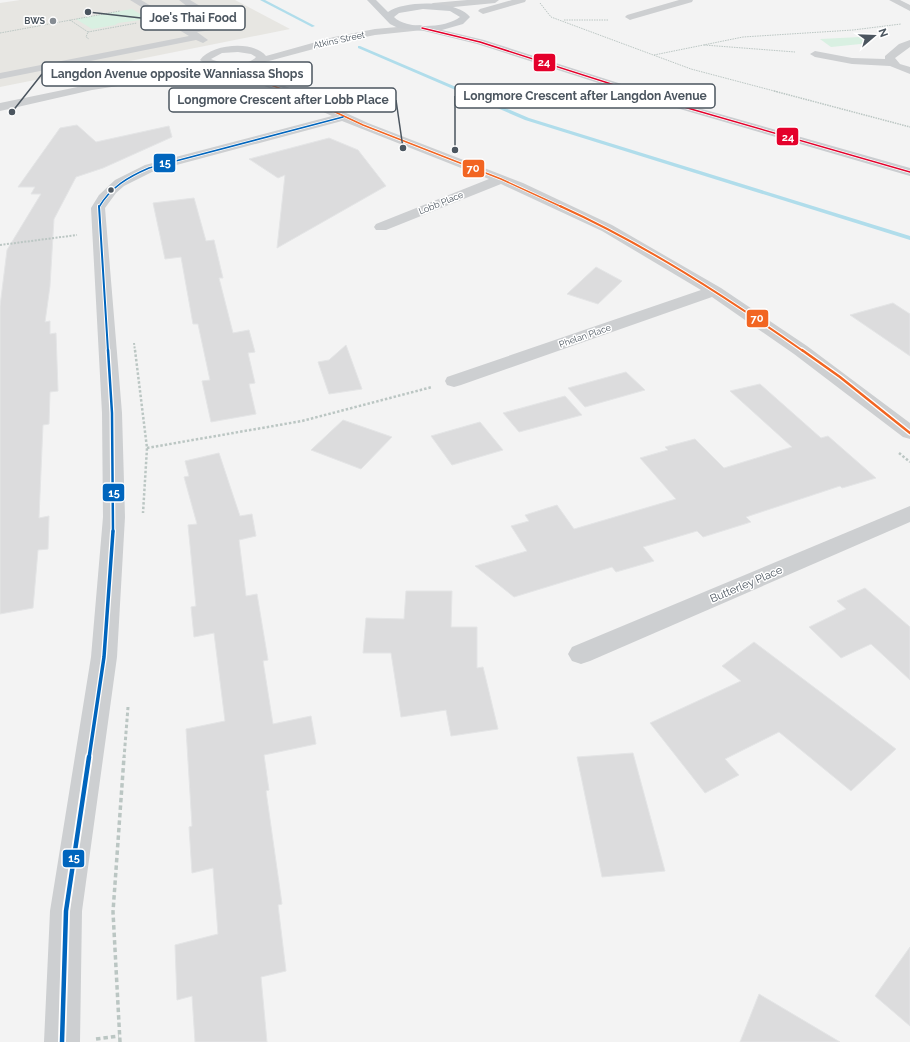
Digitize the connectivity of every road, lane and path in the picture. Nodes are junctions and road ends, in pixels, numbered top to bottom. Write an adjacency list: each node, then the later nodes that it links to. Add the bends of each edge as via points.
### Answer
1 (134, 0): 10 (street)
2 (183, 0): 13 (street, via 197,8)
3 (370, 0): 14 (main road)
4 (395, 0): 11 (main road)
5 (495, 0): 11 (street)
6 (522, 0): 16 (street, via 501,4)
7 (689, 0): 15 (street)
8 (893, 0): 12 (street)
9 (539, 2): 17 (path, via 551,17)
10 (145, 6): 13 (street); 24 (path)
11 (431, 6): 14 (main road, via 402,9); 16 (main road, via 455,10)
12 (910, 8)
13 (159, 15): 22 (street)
14 (388, 17): 21 (main road, via 397,25); 27 (street, Atkins Street, via 337,33)
15 (630, 18): 17 (path)
16 (467, 19): 21 (main road, via 452,26)
17 (561, 20): 34 (path)
18 (142, 22): 23 (path)
19 (906, 23): 30 (path, via 874,29 772,34)
20 (220, 26): 22 (street)
21 (421, 28): 35 (main road, via 465,37); 37 (street, Atkins Street, via 355,36)
22 (188, 31): 26 (street)
23 (88, 32)
24 (0, 33)
25 (483, 33): 35 (main road)
26 (198, 37): 32 (street); 42 (street)
27 (293, 41)
28 (910, 43): 39 (street, via 890,56)
29 (266, 45): 31 (street)
30 (700, 45): 33 (path); 34 (path)
31 (233, 49): 32 (street); 37 (street, via 258,53 261,55)
32 (217, 52): 36 (street); 40 (street, via 206,60)
33 (816, 54): 39 (street, via 852,62)
34 (654, 55): 47 (path, via 691,69)
35 (527, 56): 48 (main road, via 677,105)
36 (191, 59)
37 (259, 60): 40 (street, Atkins Street, via 244,66); 44 (street)
38 (180, 62): 43 (street)
39 (892, 63): 41 (street)
40 (223, 67): 43 (street, Atkins Street); 44 (street)
41 (910, 71)
42 (0, 76)
43 (92, 87): 45 (street)
44 (303, 97): 46 (street)
45 (0, 107)
46 (343, 117): 49 (street); 51 (street, via 171,161 135,174 116,185 104,196 98,208)
47 (910, 127)
48 (910, 172)
49 (501, 179): 50 (street, Lobb Place); 53 (street, via 606,228)
50 (381, 227)
51 (100, 232): 52 (path); 61 (street, via 112,413 114,517 104,657 66,911)
52 (0, 245)
53 (715, 291): 54 (street, Phelan Place); 55 (street, via 840,377)
54 (454, 381): 56 (path, via 302,421)
55 (910, 433)
56 (147, 448)
57 (910, 513): 58 (street, Butterley Place)
58 (581, 654)
59 (120, 1036): 60 (path)
60 (91, 1040)
61 (62, 1042)

